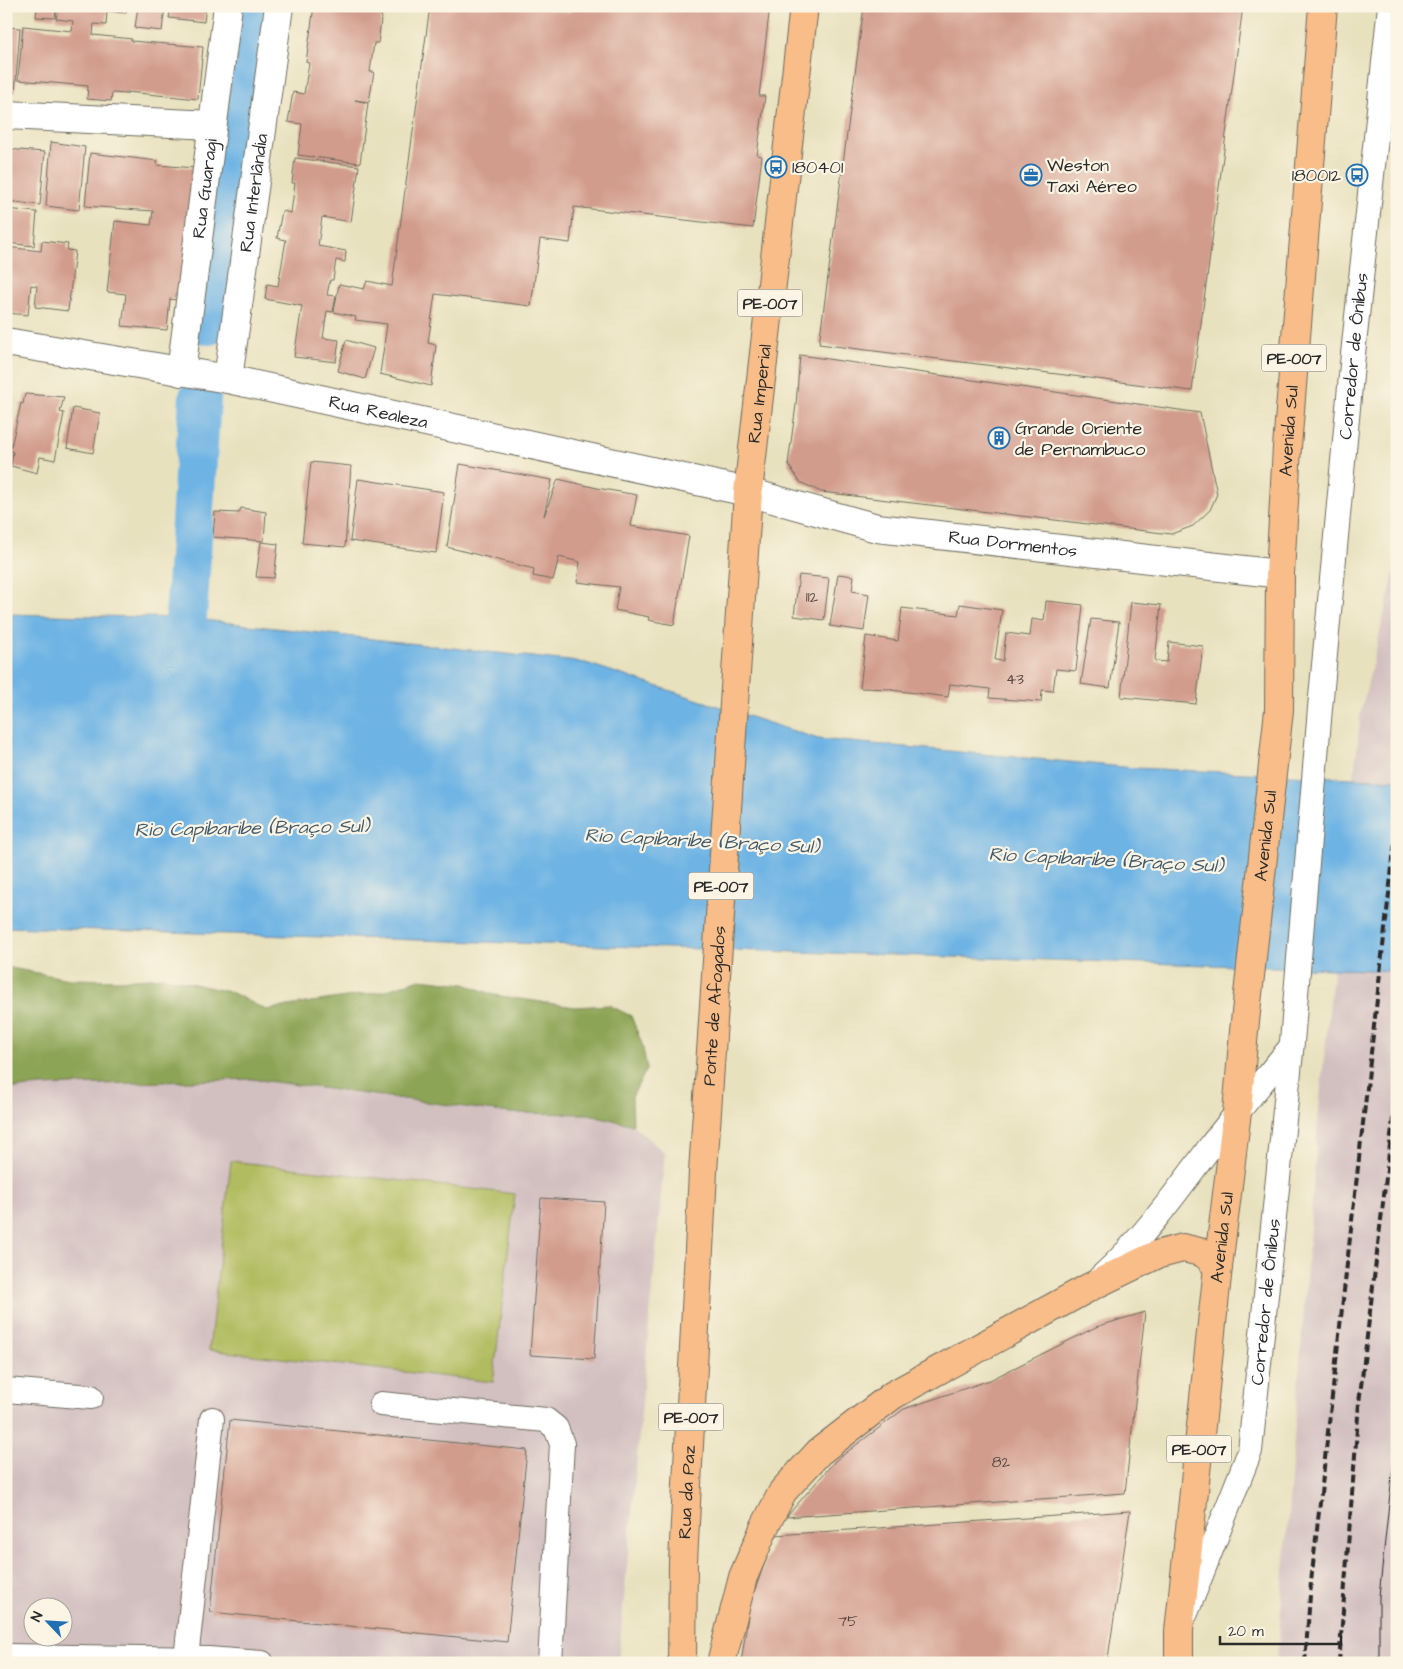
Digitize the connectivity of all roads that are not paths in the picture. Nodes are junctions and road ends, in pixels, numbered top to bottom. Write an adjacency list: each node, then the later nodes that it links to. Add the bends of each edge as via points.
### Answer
1 (228, 6): 7 (street, Rua Guaragi)
2 (278, 6): 10 (street, Rua Interlândia)
3 (804, 6): 11 (highway, Rua Imperial / PE-007)
4 (1323, 6): 12 (highway, Avenida Sul / PE-007, via 1287,447)
5 (1390, 6): 14 (lane, Corredor de Ônibus, via 1352,364)
6 (6, 115): 7 (street)
7 (212, 125): 9 (street, Rua Guaragi)
8 (6, 342): 9 (street, Rua Realeza)
9 (181, 372): 10 (street, Rua Realeza)
10 (228, 379): 11 (street, Rua Realeza)
11 (748, 492): 12 (street, Rua Dormentos, via 878,528); 13 (highway, Rua Imperial / PE-007)
12 (1280, 574): 15 (highway, Avenida Sul / PE-007, via 1279,710)
13 (740, 601): 16 (highway, Ponte de Afogados / PE-007)
14 (1292, 1044): 15 (lane); 23 (lane, Corredor de Ônibus, via 1250,1451)
15 (1237, 1112): 17 (highway, Avenida Sul / PE-007); 18 (lane, via 1160,1213 1116,1264)
16 (703, 1172): 28 (highway, Rua da Paz / PE-007)
17 (1218, 1267): 18 (highway, via 1204,1253 1183,1248 1156,1255); 23 (highway, Avenida Sul / PE-007)
18 (1090, 1287): 29 (highway, via 893,1395 819,1452 783,1491 765,1526 743,1577)
19 (6, 1390): 20 (lane)
20 (91, 1397)
21 (382, 1404): 27 (lane, via 546,1420 556,1428 562,1444)
22 (212, 1419): 25 (lane)
23 (1179, 1631): 30 (highway, Avenida Sul / PE-007)
24 (6, 1656): 25 (lane)
25 (186, 1659): 26 (lane)
26 (262, 1663)
27 (550, 1663)
28 (682, 1663)
29 (721, 1663)
30 (1179, 1663)

